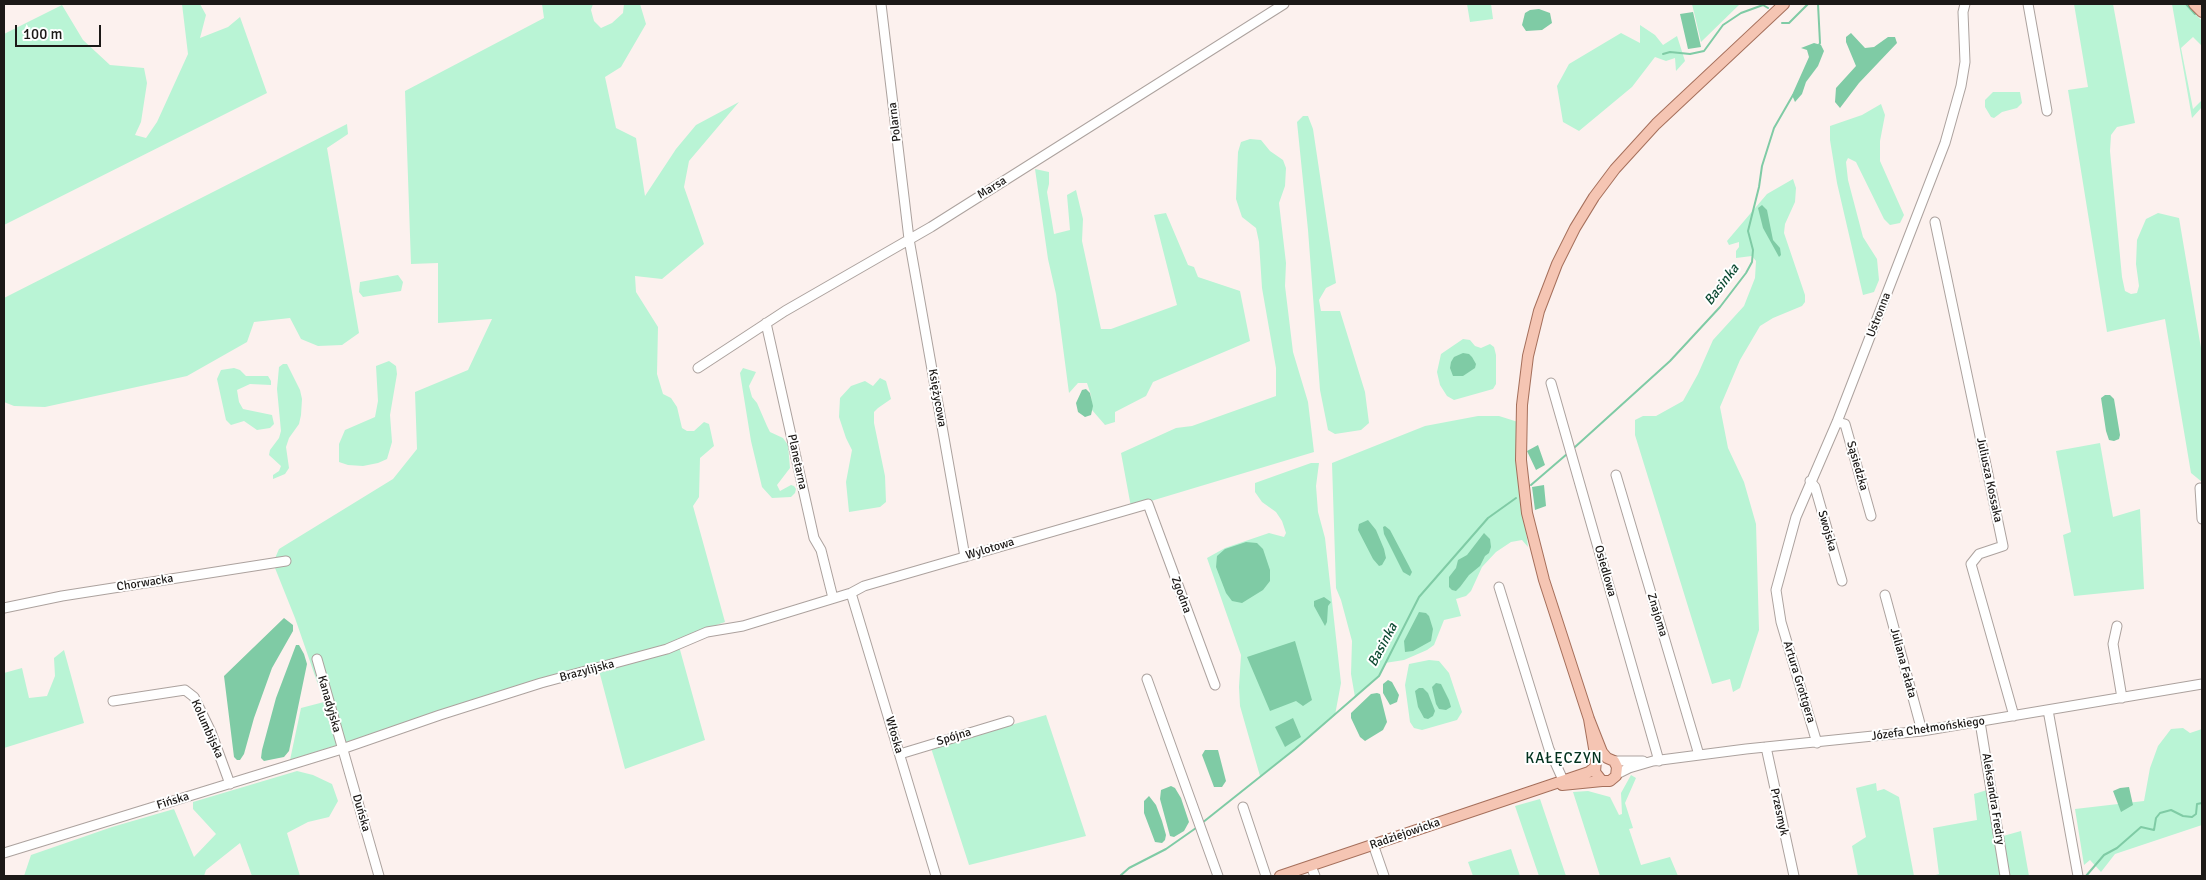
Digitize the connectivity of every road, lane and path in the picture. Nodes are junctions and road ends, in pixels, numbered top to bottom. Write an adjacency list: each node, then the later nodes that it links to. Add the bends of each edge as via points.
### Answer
1 (881, 4): 10 (street, Polarna)
2 (1284, 4): 10 (street, Marsa)
3 (1784, 4): 39 (main road, via 1656,124 1615,169 1575,228 1539,311 1528,356 1522,405 1524,494 1538,563)
4 (1965, 4): 14 (street, Ustronna, via 1962,12 1965,62 1945,143)
5 (2028, 4): 8 (street)
6 (2194, 4): 7 (main road)
7 (2202, 12)
8 (2046, 111)
9 (1935, 222): 38 (street, Juliusza Kossaka, via 2003,546 1979,554 1971,564)
10 (909, 240): 11 (street, Marsa); 21 (street, Księżycowa)
11 (766, 323): 12 (street, Marsa); 27 (street, Planetarna, via 814,538 822,550)
12 (698, 368)
13 (1551, 383): 50 (street, Osiedlowa)
14 (1837, 422): 16 (street, Ustronna); 19 (street, Sąsiedzka, via 1845,424)
15 (1616, 475): 48 (street, Znajoma)
16 (1810, 481): 23 (street, Swojska, via 1815,488); 29 (street, Ustronna, via 1796,517 1776,590)
17 (2200, 488): 20 (street)
18 (1148, 504): 21 (street, Wylotowa); 34 (street, Zgodna)
19 (1871, 516)
20 (2202, 519)
21 (965, 556): 25 (street, Wylotowa, via 864,586)
22 (286, 561): 28 (street, Chorwacka)
23 (1842, 581)
24 (1499, 587): 53 (street, via 1549,749)
25 (851, 593): 27 (street, Wylotowa); 47 (street, Włoska)
26 (1885, 595): 42 (street, Juliana Fałata)
27 (833, 598): 46 (street, Brazylijska, via 743,626 707,632 667,649 440,714)
28 (4, 608)
29 (1781, 622): 44 (street, Artura Grottgera)
30 (2117, 626): 35 (street, via 2113,644)
31 (317, 659): 46 (street, Kanadyjska)
32 (1147, 679): 64 (street)
33 (2202, 684): 35 (street, Józefa Chełmońskiego)
34 (1214, 685)
35 (2122, 698): 37 (street, Józefa Chełmońskiego)
36 (113, 701): 55 (street, Kolumbijska, via 185,690 194,697 211,732)
37 (2048, 710): 38 (street, Józefa Chełmońskiego); 61 (street)
38 (2014, 716): 41 (street, Józefa Chełmońskiego)
39 (1590, 719): 43 (main road); 49 (main road, via 1602,752)
40 (1009, 721): 47 (street, Spójna)
41 (1980, 722): 42 (street, Józefa Chełmońskiego); 70 (street, Aleksandra Fredry)
42 (1922, 731): 44 (street, Józefa Chełmońskiego)
43 (1592, 736): 51 (main road); 53 (main road, via 1588,765)
44 (1817, 743): 45 (street, Józefa Chełmońskiego)
45 (1766, 747): 48 (street, Józefa Chełmońskiego); 69 (street, Przesmyk)
46 (342, 749): 55 (street, Fińska); 62 (street, Duńska)
47 (900, 754): 63 (street, Włoska)
48 (1699, 755): 50 (street, Józefa Chełmońskiego)
49 (1610, 760): 50 (street, Józefa Chełmońskiego); 51 (main road); 52 (main road, via 1618,767)
50 (1656, 761): 52 (street, Józefa Chełmońskiego)
51 (1595, 766): 53 (main road, Radziejowicka, via 1589,772); 54 (main road, via 1596,776)
52 (1617, 774): 54 (main road, via 1610,781)
53 (1563, 780): 56 (main road, Radziejowicka)
54 (1602, 781): 56 (main road, Radziejowicka)
55 (230, 784): 59 (street, Fińska)
56 (1529, 792): 58 (main road, Radziejowicka)
57 (1243, 808): 65 (street)
58 (1373, 844): 60 (main road, Radziejowicka); 68 (street)
59 (4, 854)
60 (1311, 866): 66 (main road, Radziejowicka); 67 (street)
61 (2078, 874)
62 (379, 876)
63 (936, 876)
64 (1218, 876)
65 (1266, 876)
66 (1280, 876)
67 (1315, 876)
68 (1384, 876)
69 (1794, 876)
70 (2005, 876)

